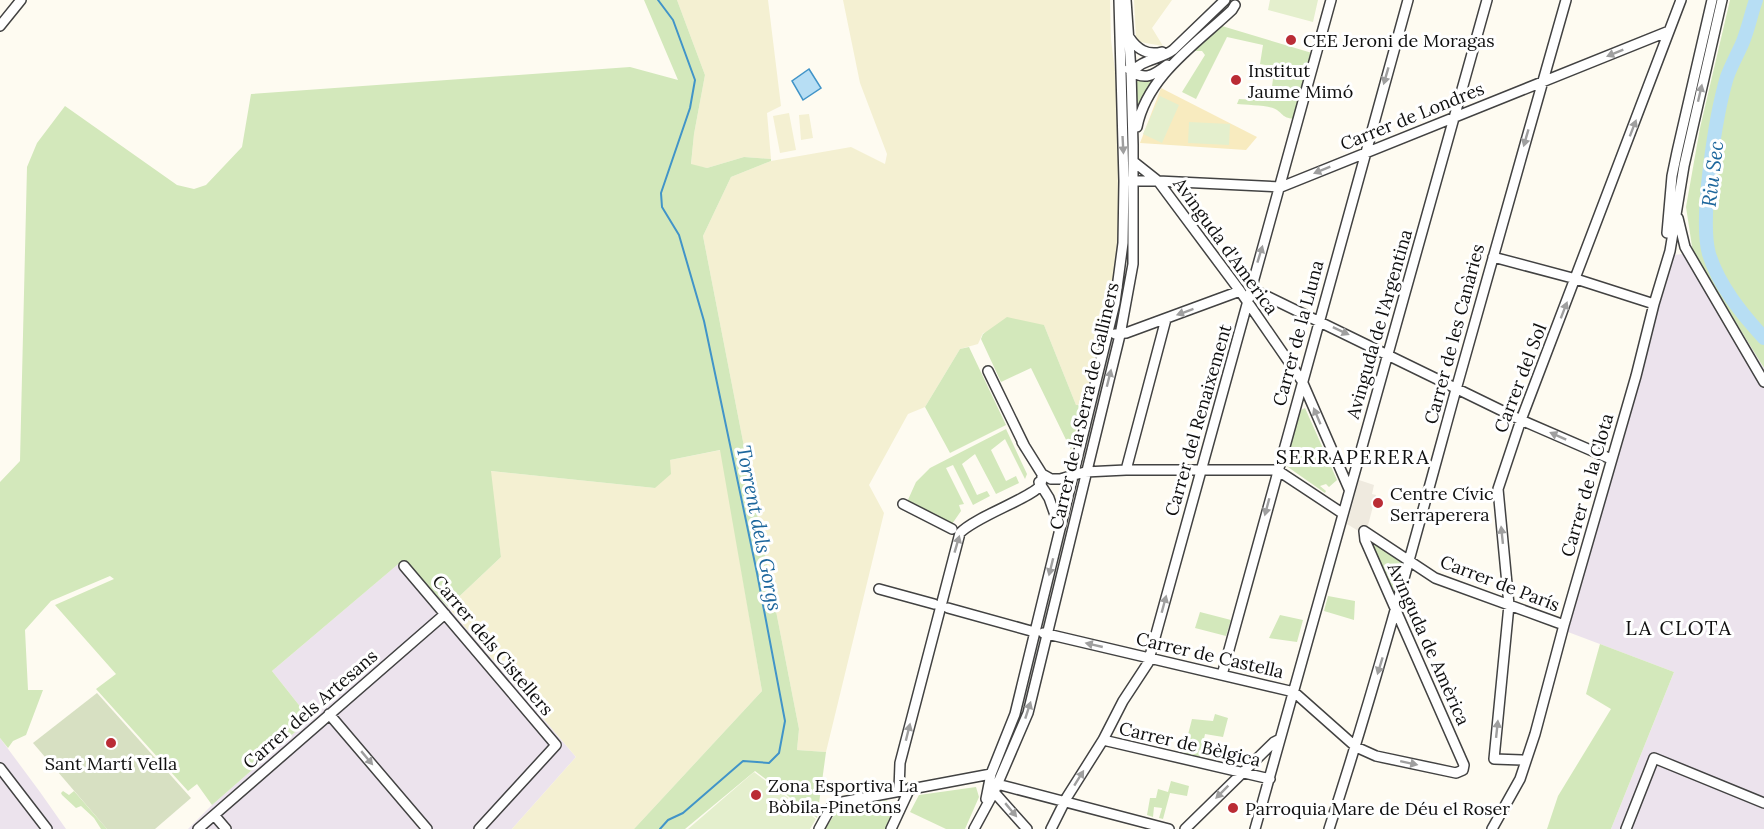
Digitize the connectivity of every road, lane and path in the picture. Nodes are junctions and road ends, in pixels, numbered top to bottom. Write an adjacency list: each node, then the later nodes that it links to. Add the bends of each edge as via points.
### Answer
1 (21, 0): 13 (street)
2 (1119, 0): 16 (street, Carrer de la Serra de Galliners)
3 (1126, 0): 15 (street, Carrer de la Serra de Galliners)
4 (1223, 0): 15 (street, via 1160,53 1153,55 1141,50); 17 (street, via 1168,53)
5 (1331, 0): 27 (street, Carrer del Renaixement)
6 (1408, 0): 23 (street, Carrer de la Lluna, one-way to 23)
7 (1487, 0): 19 (street, Avinguda de l'Argentina)
8 (1566, 0): 18 (street, Carrer de les Canàries)
9 (1681, 0): 14 (street, Carrer del Sol)
10 (1712, 0): 21 (street, Carrer de la Clota)
11 (1722, 0): 28 (street, Carrer de la Clota, one-way to 11)
12 (1237, 2): 17 (street, via 1155,75); 22 (street, via 1166,71 1147,97)
13 (0, 27)
14 (1669, 31): 18 (street, Carrer de Londres, one-way to 18); 33 (street, Carrer del Sol, one-way to 14)
15 (1129, 37): 17 (street, Carrer de la Serra de Galliners)
16 (1120, 45): 17 (street); 20 (street, Carrer de la Serra de Galliners)
17 (1131, 71): 20 (street); 22 (street, Carrer de la Serra de Galliners)
18 (1543, 82): 19 (street, Carrer de Londres); 31 (street, Carrer de les Canàries, one-way to 31)
19 (1454, 117): 23 (street, Carrer de Londres); 42 (street, Avinguda de l'Argentina)
20 (1122, 125): 26 (street, Carrer de la Serra de Galliners, one-way to 26)
21 (1679, 141): 28 (street, via 1674,190); 32 (street, Carrer de la Clota)
22 (1133, 145): 24 (street, Carrer de la Serra de Galliners)
23 (1365, 152): 27 (street, Carrer de Londres, one-way to 27); 39 (street, Carrer de la Lluna)
24 (1134, 162): 25 (street); 26 (street, Carrer de la Serra de Galliners)
25 (1158, 181): 26 (street, Carrer de Londres); 27 (street, Carrer de Londres); 35 (street, Avinguda d'America)
26 (1129, 182): 40 (street, Carrer de la Serra de Galliners); 41 (street, Carrer de la Serra de Galliners, via 1133,264)
27 (1281, 187): 34 (street, Carrer del Renaixement, one-way to 27)
28 (1677, 212): 29 (street); 30 (street, Carrer de la Clota)
29 (1685, 247): 30 (street); 45 (street)
30 (1670, 251): 32 (street, Carrer de la Clota)
31 (1492, 257): 33 (street); 46 (street, Carrer de les Canàries)
32 (1662, 277): 37 (street, Carrer de la Clota)
33 (1576, 279): 37 (street); 47 (street, Carrer del Sol, one-way to 33)
34 (1250, 288): 36 (street, Carrer del Renaixement); 39 (street)
35 (1240, 291): 36 (street, Avinguda d'America); 38 (street, one-way to 38)
36 (1247, 303): 44 (street, Avinguda d'America); 51 (street, Carrer del Renaixement)
37 (1654, 303): 49 (street, Carrer de la Clota)
38 (1166, 319): 41 (street); 50 (street)
39 (1319, 321): 42 (street, one-way to 42); 44 (street, Carrer de la Lluna)
40 (1108, 334): 41 (street); 55 (street, Carrer de la Serra de Galliners)
41 (1120, 335): 53 (street, Carrer de la Serra de Galliners, one-way to 41)
42 (1388, 354): 46 (street); 58 (street, Avinguda de l'Argentina)
43 (988, 371): 48 (street)
44 (1302, 381): 52 (street, Carrer de la Lluna); 58 (street, Avinguda d'America, one-way to 44)
45 (1764, 382)
46 (1456, 388): 47 (street); 66 (street, Carrer de les Canàries)
47 (1521, 420): 49 (street, one-way to 47); 70 (street, Carrer del Sol, one-way to 47, via 1498,489)
48 (1023, 442): 54 (street); 57 (street)
49 (1611, 459): 74 (street, Carrer de la Clota)
50 (1126, 470): 51 (street); 53 (street)
51 (1202, 470): 52 (street); 77 (street, Carrer del Renaixement, one-way to 51)
52 (1278, 470): 62 (street); 78 (street, Carrer de la Lluna, one-way to 78)
53 (1085, 472): 55 (street); 76 (street, Carrer de la Serra de Galliners)
54 (1042, 474): 56 (street); 57 (street)
55 (1073, 474): 56 (street); 64 (street, Carrer de la Serra de Galliners)
56 (1060, 479): 60 (street, via 1050,487)
57 (1041, 485): 59 (street); 60 (street)
58 (1349, 489): 62 (street, Avinguda de l'Argentina)
59 (1030, 494): 60 (street, via 1041,493); 95 (street, one-way to 59, via 900,763 960,533 977,519)
60 (1049, 498): 64 (street)
61 (903, 504): 63 (street)
62 (1342, 513): 79 (street, Avinguda de l'Argentina)
63 (952, 529)
64 (1060, 530): 75 (street, Carrer de la Serra de Galliners, one-way to 75)
65 (1364, 531): 66 (street, Carrer de París); 71 (street, Avinguda de Amèrica)
66 (1410, 560): 70 (street, Carrer de París, via 1435,578); 71 (street, Carrer de les Canàries)
67 (404, 566): 73 (street, Carrer dels Cistellers)
68 (879, 589): 69 (street)
69 (934, 604)
70 (1509, 605): 74 (street, Carrer de París); 87 (street, Carrer del Sol, one-way to 70, via 1494,759)
71 (1394, 607): 86 (street, Carrer de les Canàries, one-way to 86); 89 (street, Avinguda de Amèrica, via 1464,765)
72 (948, 608): 75 (street, Carrer de Castella)
73 (445, 614): 81 (street, Carrer dels Artesans); 104 (street, Carrer dels Cistellers, via 556,745)
74 (1564, 625): 80 (street, Carrer de la Clota)
75 (1033, 631): 76 (street, Carrer de Castella); 82 (street, Carrer de la Serra de Galliners, via 1015,714)
76 (1048, 634): 77 (street, Carrer de Castella, one-way to 76); 85 (street, Carrer de la Serra de Galliners, one-way to 76, via 1028,712)
77 (1149, 657): 78 (street, Carrer de Castella); 84 (street, Carrer del Renaixement)
78 (1222, 675): 79 (street, Carrer de Castella)
79 (1294, 692): 83 (street, Avinguda de l'Argentina); 86 (street, Carrer de Castella)
80 (1543, 701): 87 (street, Carrer de la Clota); 115 (street, Carrer de la Clota, via 1520,778)
81 (329, 714): 99 (street, Carrer dels Artesans); 103 (street, one-way to 103)
82 (1004, 739): 85 (street); 91 (street, Carrer de la Serra de Galliners)
83 (1280, 739): 90 (street); 92 (street, Avinguda de l'Argentina)
84 (1103, 740): 90 (street, Carrer de Bèlgica); 96 (street, Carrer del Renaixement, one-way to 84)
85 (1014, 743): 94 (street, Carrer de la Serra de Galliners)
86 (1356, 747): 89 (street, Carrer de Castella, one-way to 89, via 1376,756 1456,773); 113 (street, Carrer de les Canàries)
87 (1522, 760): 114 (street, Carrer de la Clota)
88 (0, 768): 100 (street)
89 (1462, 770)
90 (1241, 773): 92 (street, Carrer de Bèlgica); 111 (street, one-way to 111)
91 (991, 774): 93 (street); 94 (street, via 995,775); 98 (street, Carrer de la Serra de Galliners)
92 (1270, 779): 112 (street, Avinguda de l'Argentina)
93 (910, 788): 95 (street); 106 (street)
94 (995, 788): 96 (street); 98 (street, Carrer de la Serra de Galliners); 108 (street, one-way to 108)
95 (899, 790): 105 (street, via 837,803)
96 (1064, 803): 109 (street, Carrer del Renaixement); 110 (street)
97 (1764, 803): 116 (street, via 1654,758)
98 (985, 805): 107 (street, Carrer de la Serra de Galliners)
99 (214, 815): 101 (street, Carrer dels Artesans); 102 (street)
100 (47, 829)
101 (198, 829)
102 (226, 829)
103 (427, 829)
104 (479, 829)
105 (819, 829)
106 (891, 829)
107 (974, 829)
108 (1027, 829)
109 (1051, 829)
110 (1169, 829)
111 (1185, 829)
112 (1255, 829)
113 (1329, 829)
114 (1486, 829)
115 (1492, 829)
116 (1626, 829)

